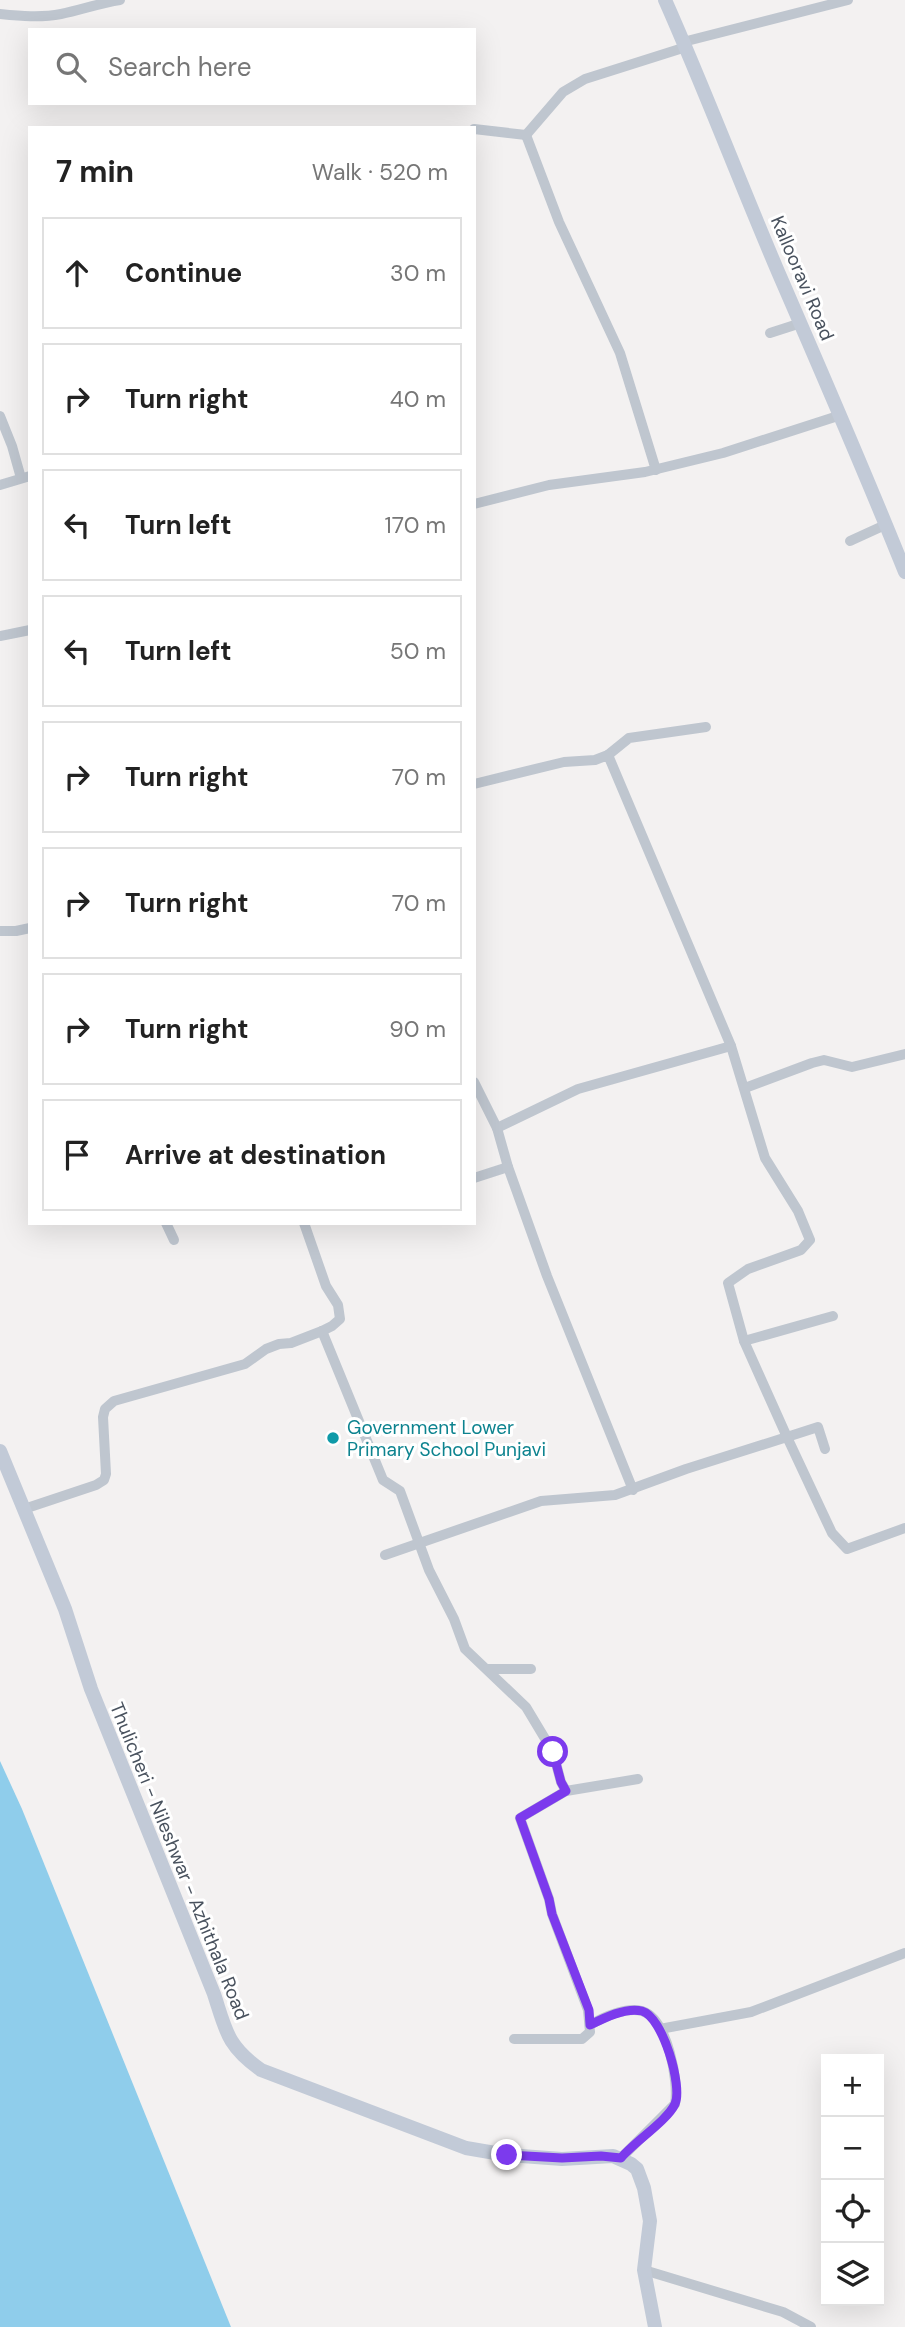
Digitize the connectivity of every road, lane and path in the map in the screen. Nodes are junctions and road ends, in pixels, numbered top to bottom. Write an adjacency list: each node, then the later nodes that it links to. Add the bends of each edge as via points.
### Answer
1 (120, 0): 4 (street, via 60,15)
2 (665, 0): 5 (main road, Kallooravi Road)
3 (848, 0): 5 (street)
4 (0, 14)
5 (685, 45): 7 (street, via 585,79 563,92); 8 (main road, Kallooravi Road)
6 (476, 129): 7 (street)
7 (526, 135): 12 (street, via 559,222 620,353)
8 (801, 323): 9 (street); 10 (main road, Kallooravi Road)
9 (770, 333)
10 (841, 415): 12 (street); 16 (main road, Kallooravi Road)
11 (0, 416): 13 (street)
12 (656, 470): 15 (street, via 549,485)
13 (25, 477): 14 (street)
14 (0, 485)
15 (476, 503)
16 (885, 525): 17 (street); 18 (main road, Kallooravi Road)
17 (850, 541)
18 (905, 572)
19 (28, 630): 20 (street)
20 (0, 636)
21 (706, 727): 22 (street, via 629,738)
22 (608, 755): 23 (street); 26 (street)
23 (476, 784)
24 (28, 928): 25 (street)
25 (0, 931)
26 (732, 1046): 29 (street); 30 (street, via 578,1089)
27 (905, 1054): 29 (street, via 852,1067 824,1060)
28 (476, 1086): 30 (street)
29 (745, 1087): 38 (street, via 765,1158 810,1240 801,1250 748,1269 728,1283)
30 (497, 1128): 31 (street)
31 (508, 1167): 32 (street); 42 (street)
32 (476, 1177)
33 (167, 1225): 35 (street)
34 (305, 1225): 37 (street, via 326,1286 338,1305 340,1319)
35 (174, 1240)
36 (833, 1316): 38 (street)
37 (322, 1331): 43 (street, via 279,1343 245,1364 114,1401 103,1417 104,1480); 45 (street, via 383,1480 400,1491)
38 (744, 1341): 39 (street)
39 (787, 1437): 40 (street, via 818,1427); 42 (street); 44 (street, via 832,1534 847,1549)
40 (825, 1449)
41 (0, 1451): 43 (main road, Thulicheri - Nileshwar - Azhithala Road)
42 (633, 1490): 45 (street, via 541,1501)
43 (24, 1509): 55 (main road, Thulicheri - Nileshwar - Azhithala Road, via 230,2041 243,2057 261,2070 307,2089 466,2148 507,2155)
44 (905, 1528)
45 (420, 1544): 46 (street); 47 (street, via 465,1649)
46 (385, 1555)
47 (488, 1669): 48 (street); 50 (street, via 526,1707 553,1752)
48 (531, 1669)
49 (638, 1779): 50 (street)
50 (566, 1791): 52 (street, via 520,1818 589,2010)
51 (905, 1953): 53 (street, via 751,2012)
52 (590, 2025): 53 (street, via 608,2015 642,2011); 54 (street, via 582,2039)
53 (660, 2029): 55 (street, via 669,2049 675,2104)
54 (514, 2039)
55 (621, 2158): 56 (main road, via 637,2169 644,2188 650,2221)
56 (644, 2270): 57 (main road); 58 (street, via 783,2312)
57 (655, 2327)
58 (811, 2327)

